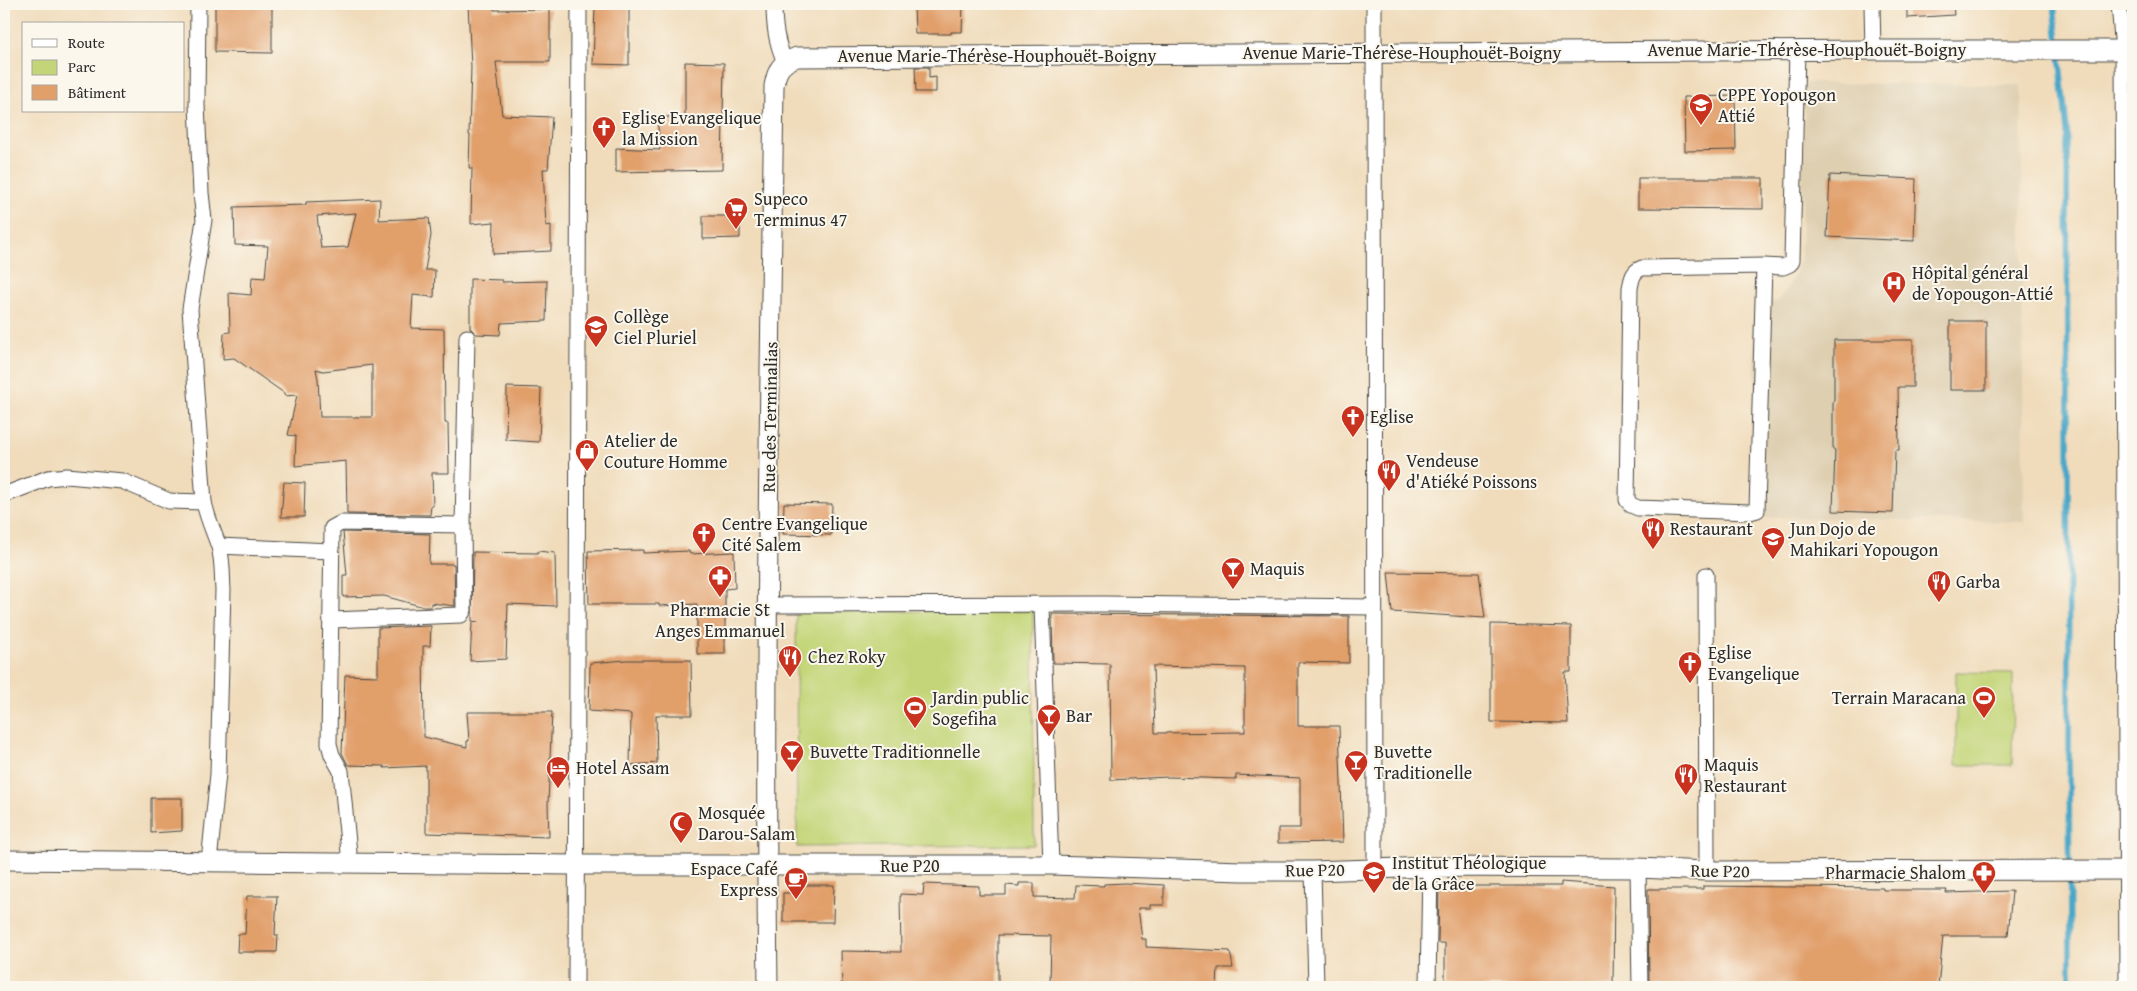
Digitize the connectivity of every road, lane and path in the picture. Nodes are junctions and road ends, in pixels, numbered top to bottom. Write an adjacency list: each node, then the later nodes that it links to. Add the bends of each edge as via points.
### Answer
1 (198, 4): 16 (street, via 197,105 204,220 190,309)
2 (580, 4): 28 (street)
3 (774, 4): 11 (street, via 774,27)
4 (1374, 4): 10 (street)
5 (1872, 4): 8 (street)
6 (2119, 4): 9 (street)
7 (1797, 50): 8 (street, Avenue Marie-Thérèse-Houphouët-Boigny); 10 (street, Avenue Marie-Thérèse-Houphouët-Boigny); 12 (street, via 1792,260 1786,267)
8 (1872, 50): 9 (street, Avenue Marie-Thérèse-Houphouët-Boigny)
9 (2128, 50): 14 (street)
10 (1374, 53): 11 (street, Avenue Marie-Thérèse-Houphouët-Boigny, via 797,57); 23 (street)
11 (785, 62): 21 (street, Rue des Terminalias, via 776,74 774,86)
12 (1764, 266): 12 (street, via 1757,510 1638,508 1631,505 1627,500 1630,288 1636,271 1642,268)
13 (466, 337): 17 (street)
14 (2129, 340): 34 (street)
15 (4, 495): 16 (street, via 48,478 83,477 122,481 169,500)
16 (204, 502): 18 (street)
17 (463, 525): 19 (street, via 341,523 332,528); 24 (street, via 464,610 461,616)
18 (219, 546): 19 (street); 26 (street, via 223,590 218,774)
19 (331, 551): 24 (street)
20 (1706, 575): 36 (street)
21 (767, 605): 22 (street); 29 (street, Rue des Terminalias)
22 (1042, 606): 23 (street); 30 (street)
23 (1374, 607): 32 (street)
24 (332, 620): 27 (street, via 329,744 341,771)
25 (4, 860): 26 (street, Rue P20)
26 (209, 862): 27 (street, Rue P20)
27 (350, 863): 28 (street, Rue P20)
28 (576, 865): 29 (street, Rue P20); 37 (street)
29 (766, 865): 30 (street, Rue P20); 38 (street, Rue des Terminalias)
30 (1051, 865): 35 (street, Rue P20)
31 (1430, 867): 32 (street, Rue P20); 33 (street, Rue P20); 40 (street)
32 (1375, 868): 35 (street, Rue P20)
33 (1638, 868): 36 (street, Rue P20); 41 (street)
34 (2130, 870): 36 (street, Rue P20); 42 (street)
35 (1313, 871): 39 (street)
36 (1707, 871)
37 (576, 987)
38 (768, 987)
39 (1316, 987)
40 (1428, 987)
41 (1640, 987)
42 (2127, 987)

